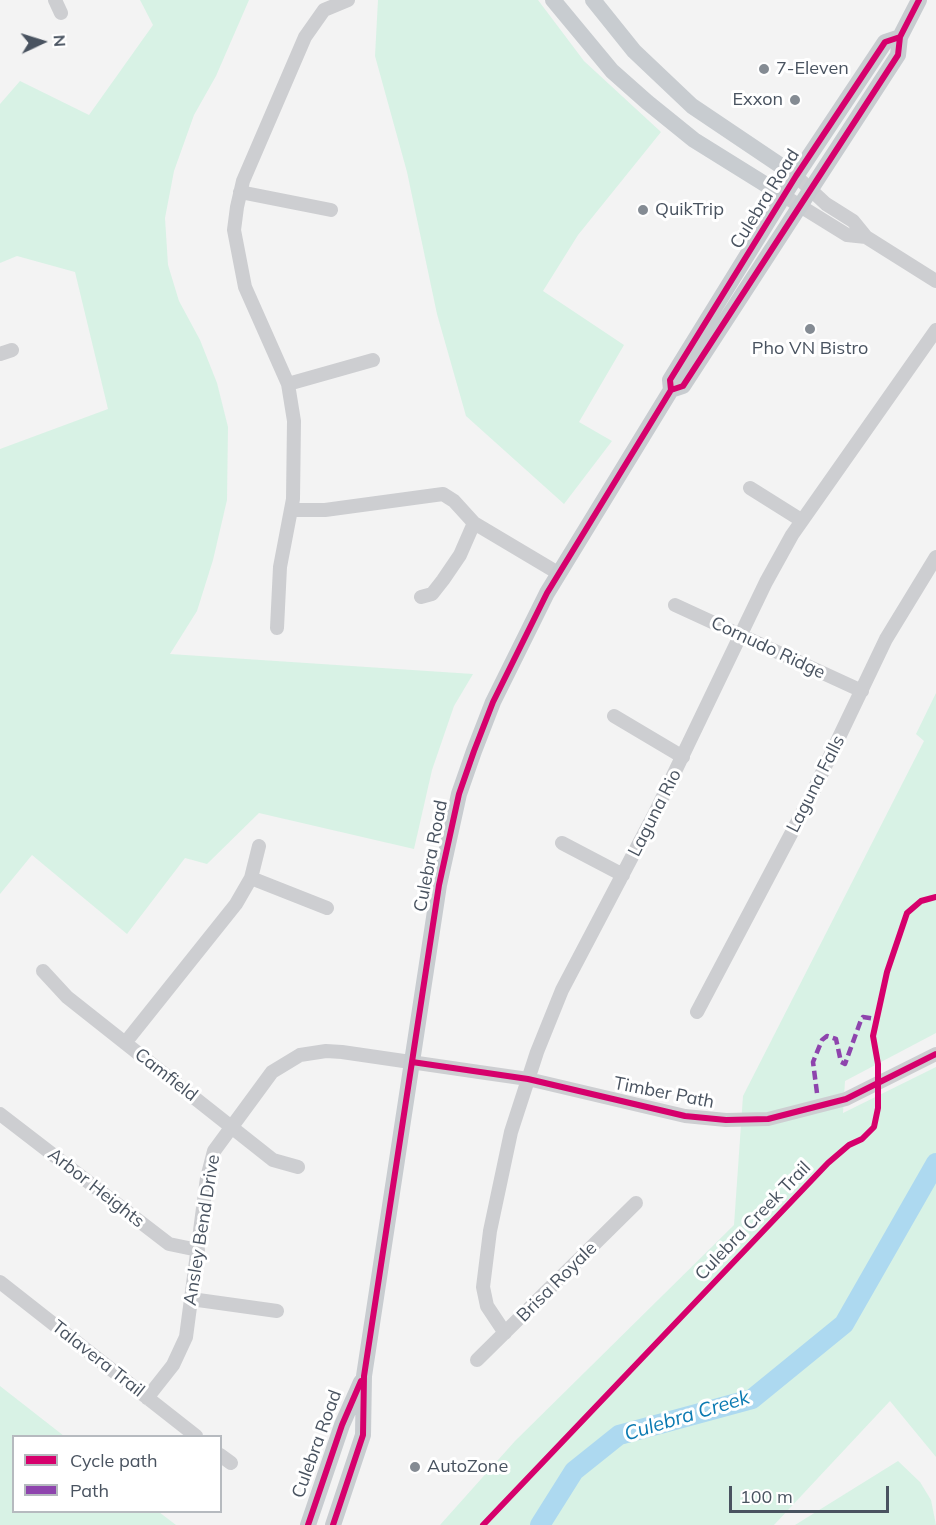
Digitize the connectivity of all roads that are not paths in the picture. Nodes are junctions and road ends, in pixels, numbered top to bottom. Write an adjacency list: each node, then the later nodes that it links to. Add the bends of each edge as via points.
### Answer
1 (348, 0): 10 (street, via 324,10 305,37)
2 (553, 0): 7 (main road, via 612,71)
3 (593, 0): 6 (main road, via 633,51)
4 (919, 0): 5 (main road, Culebra Road)
5 (900, 37): 8 (main road, Culebra Road, via 885,42); 9 (main road, Culebra Road, via 898,55)
6 (692, 106): 7 (main road); 8 (main road)
7 (676, 126): 11 (main road)
8 (796, 176): 9 (street); 11 (main road, Culebra Road)
9 (810, 189): 12 (main road, Culebra Road); 14 (street, via 853,221)
10 (240, 192): 13 (street); 18 (street, via 234,230 245,287)
11 (784, 196): 12 (street); 19 (main road, Culebra Road, via 670,380)
12 (800, 206): 14 (street, via 847,235); 19 (main road, Culebra Road, via 683,386)
13 (331, 210)
14 (866, 237): 15 (street)
15 (936, 281)
16 (936, 330): 22 (street, Laguna Rio)
17 (373, 360): 18 (street)
18 (288, 384): 21 (street, via 294,421)
19 (671, 390): 25 (main road, Culebra Road)
20 (750, 488): 22 (street)
21 (291, 510): 23 (street, via 325,510 443,494); 28 (street, via 280,567)
22 (801, 520): 29 (street, Laguna Rio)
23 (474, 523): 25 (street); 26 (street, via 443,580 432,594)
24 (936, 557): 30 (street, Laguna Falls, via 898,616)
25 (558, 573): 42 (main road, Culebra Road, via 493,702 459,794 439,885)
26 (421, 597)
27 (675, 605): 29 (street, Cornudo Ridge)
28 (277, 628)
29 (741, 636): 30 (street, Cornudo Ridge); 32 (street, Laguna Rio)
30 (862, 690): 39 (street, Laguna Falls)
31 (614, 716): 32 (street)
32 (683, 757): 35 (street, Laguna Rio)
33 (562, 843): 35 (street)
34 (259, 846): 36 (street)
35 (623, 875): 43 (street, Laguna Rio, via 561,990)
36 (251, 878): 37 (street); 40 (street, via 236,904)
37 (327, 908)
38 (43, 971): 40 (street, Camfield, via 67,997)
39 (697, 1012)
40 (125, 1044): 45 (street, Camfield)
41 (936, 1054): 43 (street, Timber Path, via 846,1100 768,1119 685,1116)
42 (412, 1062): 43 (street, Timber Path); 45 (street, Ansley Bend Drive, via 326,1051 300,1055 272,1072); 54 (main road, Culebra Road)
43 (528, 1079): 52 (street, Laguna Rio, via 499,1185 483,1287 487,1306)
44 (0, 1114): 48 (street, Arbor Heights, via 169,1244)
45 (230, 1126): 46 (street, Camfield, via 273,1160); 48 (street, Ansley Bend Drive, via 210,1164)
46 (297, 1167)
47 (636, 1203): 52 (street, Brisa Royale)
48 (198, 1250): 50 (street, Ansley Bend Drive)
49 (0, 1282): 55 (street, Talavera Trail)
50 (191, 1299): 51 (street); 55 (street, Ansley Bend Drive, via 182,1349)
51 (277, 1311)
52 (505, 1333): 53 (street, Brisa Royale)
53 (477, 1360)
54 (364, 1376): 57 (main road, Culebra Road, via 342,1425); 58 (main road, Culebra Road, via 363,1435)
55 (147, 1398): 56 (street, Talavera Trail)
56 (193, 1435)
57 (308, 1525)
58 (333, 1525)

